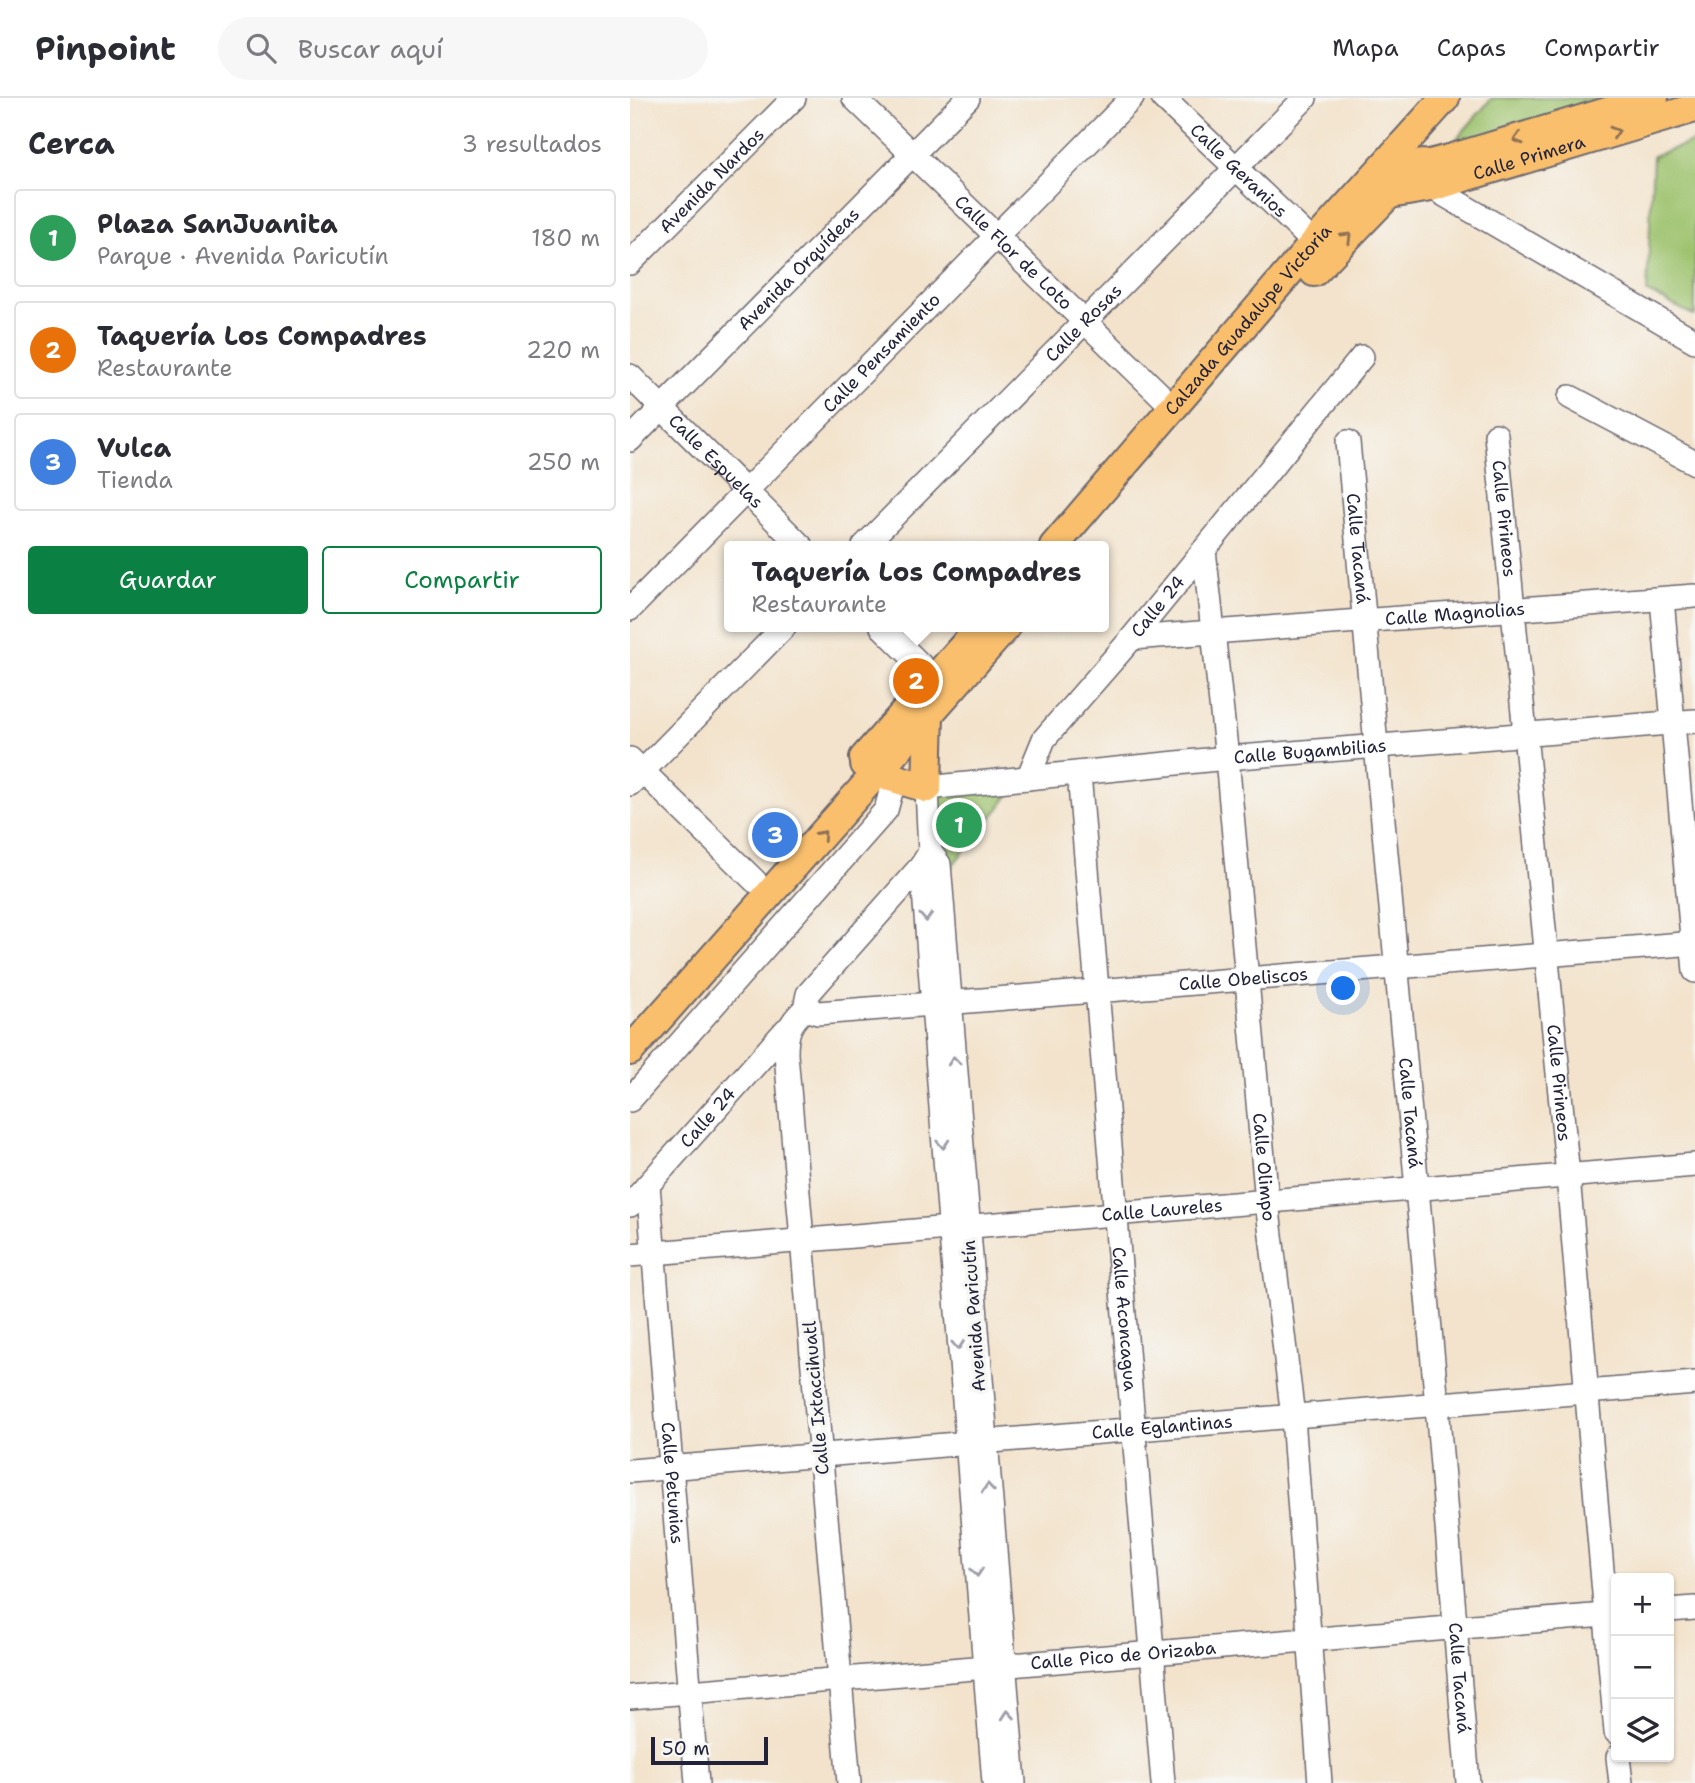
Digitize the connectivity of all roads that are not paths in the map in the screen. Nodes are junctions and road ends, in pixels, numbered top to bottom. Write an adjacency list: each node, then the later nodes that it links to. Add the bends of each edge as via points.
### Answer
1 (794, 98): 18 (street, Avenida Nardos)
2 (854, 98): 10 (street, Calle Flor de Loto)
3 (968, 98): 10 (street, Avenida Orquídeas)
4 (1132, 98): 16 (street, Calle Pensamiento)
5 (1163, 98): 12 (street, Calle Geranios)
6 (1305, 98): 12 (street, Calle Rosas)
7 (1445, 98): 11 (main road, Calzada Guadalupe Victoria)
8 (1654, 98): 13 (main road, Calle Primera, one-way to 13, via 1453,158)
9 (1695, 107): 13 (main road, Calle Primera, one-way to 9)
10 (912, 155): 16 (street, Calle Flor de Loto); 24 (street, Avenida Orquídeas)
11 (1387, 162): 13 (main road, Calle Primera); 14 (main road, Calzada Guadalupe Victoria)
12 (1236, 168): 17 (street, Calle Geranios); 19 (street, Calle Rosas)
13 (1424, 176): 15 (main road, Calzada Guadalupe Victoria); 20 (street)
14 (1361, 191): 15 (main road); 17 (main road, Calzada Guadalupe Victoria)
15 (1389, 195): 34 (main road, Calzada Guadalupe Victoria, one-way to 15, via 1330,254)
16 (997, 236): 19 (street, Calle Flor de Loto); 30 (street, Calle Pensamiento)
17 (1314, 243): 25 (main road, Calzada Guadalupe Victoria)
18 (630, 263)
19 (1085, 321): 25 (street, Calle Flor de Loto); 32 (street, Calle Rosas)
20 (1695, 341)
21 (1362, 357): 35 (street, Calle 24)
22 (630, 376): 24 (street, Calle Espuelas)
23 (1570, 397): 29 (street)
24 (662, 408): 27 (street, Avenida Orquídeas); 30 (street, Calle Espuelas)
25 (1174, 408): 33 (main road, Calzada Guadalupe Victoria)
26 (1496, 435): 39 (street, Calle Pirineos)
27 (630, 440)
28 (1348, 442): 40 (street, Calle Tacaná)
29 (1695, 463)
30 (746, 491): 31 (street, Calle Espuelas); 38 (street, Calle Pensamiento)
31 (796, 541)
32 (868, 541)
33 (1058, 541)
34 (1080, 541)
35 (1204, 550): 45 (street, Calle Olimpo); 46 (street, Calle 24)
36 (1695, 596): 37 (street, Calle Magnolias)
37 (1662, 598): 39 (street, Calle Magnolias); 49 (street)
38 (630, 609)
39 (1513, 610): 40 (street, Calle Magnolias); 50 (street, Calle Pirineos)
40 (1364, 621): 45 (street, Calle Magnolias); 52 (street, Calle Tacaná)
41 (780, 632): 54 (street)
42 (887, 632): 47 (street)
43 (978, 632): 47 (main road)
44 (1000, 632): 47 (main road)
45 (1215, 632): 46 (street, Calle Magnolias); 53 (street, Calle Olimpo)
46 (1132, 638): 57 (street, Calle 24, via 1045,739)
47 (941, 685): 48 (main road); 51 (main road)
48 (929, 715): 51 (main road); 58 (main road)
49 (1684, 722): 50 (street, Calle Bugambilias); 61 (street)
50 (1525, 734): 52 (street, Calle Bugambilias); 62 (street, Calle Pirineos)
51 (894, 739): 56 (main road); 58 (main road)
52 (1375, 746): 53 (street, Calle Bugambilias); 63 (street, Calle Tacaná)
53 (1227, 758): 55 (street, Calle Bugambilias); 65 (street, Calle Olimpo)
54 (634, 772): 60 (street)
55 (1079, 773): 57 (street, Calle Bugambilias); 66 (street, Calle Aconcagua)
56 (874, 777): 58 (main road); 60 (main road); 70 (main road, one-way to 56); 71 (street, via 886,810)
57 (1028, 778): 58 (street, Calle Bugambilias)
58 (927, 788): 59 (street, Avenida Paricutín)
59 (930, 860): 67 (street, Avenida Paricutín); 68 (street, Calle 24, via 808,994)
60 (755, 881): 69 (main road)
61 (1694, 943): 62 (street, Calle Obeliscos); 64 (street)
62 (1546, 955): 63 (street, Calle Obeliscos); 73 (street, Calle Pirineos)
63 (1395, 967): 65 (street, Calle Obeliscos); 75 (street, Calle Tacaná)
64 (1695, 971)
65 (1246, 979): 66 (street, Calle Obeliscos); 76 (street, Calle Olimpo)
66 (1098, 991): 67 (street, Calle Obeliscos); 78 (street, Calle Aconcagua)
67 (941, 1004): 68 (street, Calle Obeliscos); 79 (street, Avenida Paricutín)
68 (796, 1018): 74 (street, Calle 24); 80 (street, Calle Ixtaccihuatl)
69 (630, 1023)
70 (630, 1051)
71 (630, 1100)
72 (1695, 1165): 73 (street, Calle Laureles)
73 (1568, 1176): 75 (street, Calle Laureles); 84 (street, Calle Pirineos)
74 (648, 1185): 77 (street, Calle 24); 81 (street, Calle Petunias)
75 (1416, 1189): 76 (street, Calle Laureles); 85 (street, Calle Tacaná)
76 (1266, 1202): 78 (street, Calle Laureles); 86 (street, Calle Olimpo)
77 (630, 1205)
78 (1118, 1214): 79 (street, Calle Laureles); 87 (street, Calle Aconcagua)
79 (958, 1228): 80 (street, Calle Laureles); 88 (street, Avenida Paricutín)
80 (803, 1241): 81 (street, Calle Laureles); 89 (street, Calle Ixtaccihuatl)
81 (654, 1253): 82 (street, Calle Laureles); 90 (street, Calle Petunias)
82 (630, 1255)
83 (1695, 1383): 84 (street, Calle Eglantinas)
84 (1587, 1392): 85 (street, Calle Eglantinas); 94 (street, Calle Pirineos)
85 (1437, 1405): 86 (street, Calle Eglantinas); 95 (street, Calle Tacaná)
86 (1293, 1417): 87 (street, Calle Eglantinas); 97 (street, Calle Olimpo)
87 (1135, 1430): 88 (street, Calle Eglantinas); 98 (street, Calle Aconcagua)
88 (975, 1443): 89 (street, Calle Eglantinas); 99 (street, Avenida Paricutín)
89 (822, 1455): 90 (street, Calle Eglantinas); 100 (street, Calle Ixtaccihuatl)
90 (671, 1468): 91 (street, Calle Eglantinas); 101 (street, Calle Petunias)
91 (630, 1471)
92 (1695, 1608): 93 (street)
93 (1674, 1610)
94 (1611, 1615): 95 (street, Calle Pico de Orizaba)
95 (1456, 1628): 97 (street, Calle Pico de Orizaba); 111 (street, Calle Tacaná)
96 (1612, 1636): 103 (street, Calle Pirineos)
97 (1310, 1640): 98 (street, Calle Pico de Orizaba); 110 (street, Calle Olimpo)
98 (1153, 1653): 99 (street, Calle Pico de Orizaba); 109 (street, Calle Aconcagua)
99 (994, 1666): 100 (street, Calle Pico de Orizaba); 107 (street, Avenida Paricutín); 108 (street, Avenida Paricutín, one-way to 99)
100 (840, 1679): 101 (street, Calle Pico de Orizaba); 106 (street, Calle Ixtaccihuatl)
101 (690, 1692): 102 (street, Calle Pico de Orizaba); 105 (street, Calle Petunias)
102 (630, 1697)
103 (1615, 1699)
104 (1619, 1762): 112 (street)
105 (697, 1783)
106 (849, 1783)
107 (995, 1783)
108 (1014, 1783)
109 (1163, 1783)
110 (1320, 1783)
111 (1468, 1783)
112 (1621, 1783)

